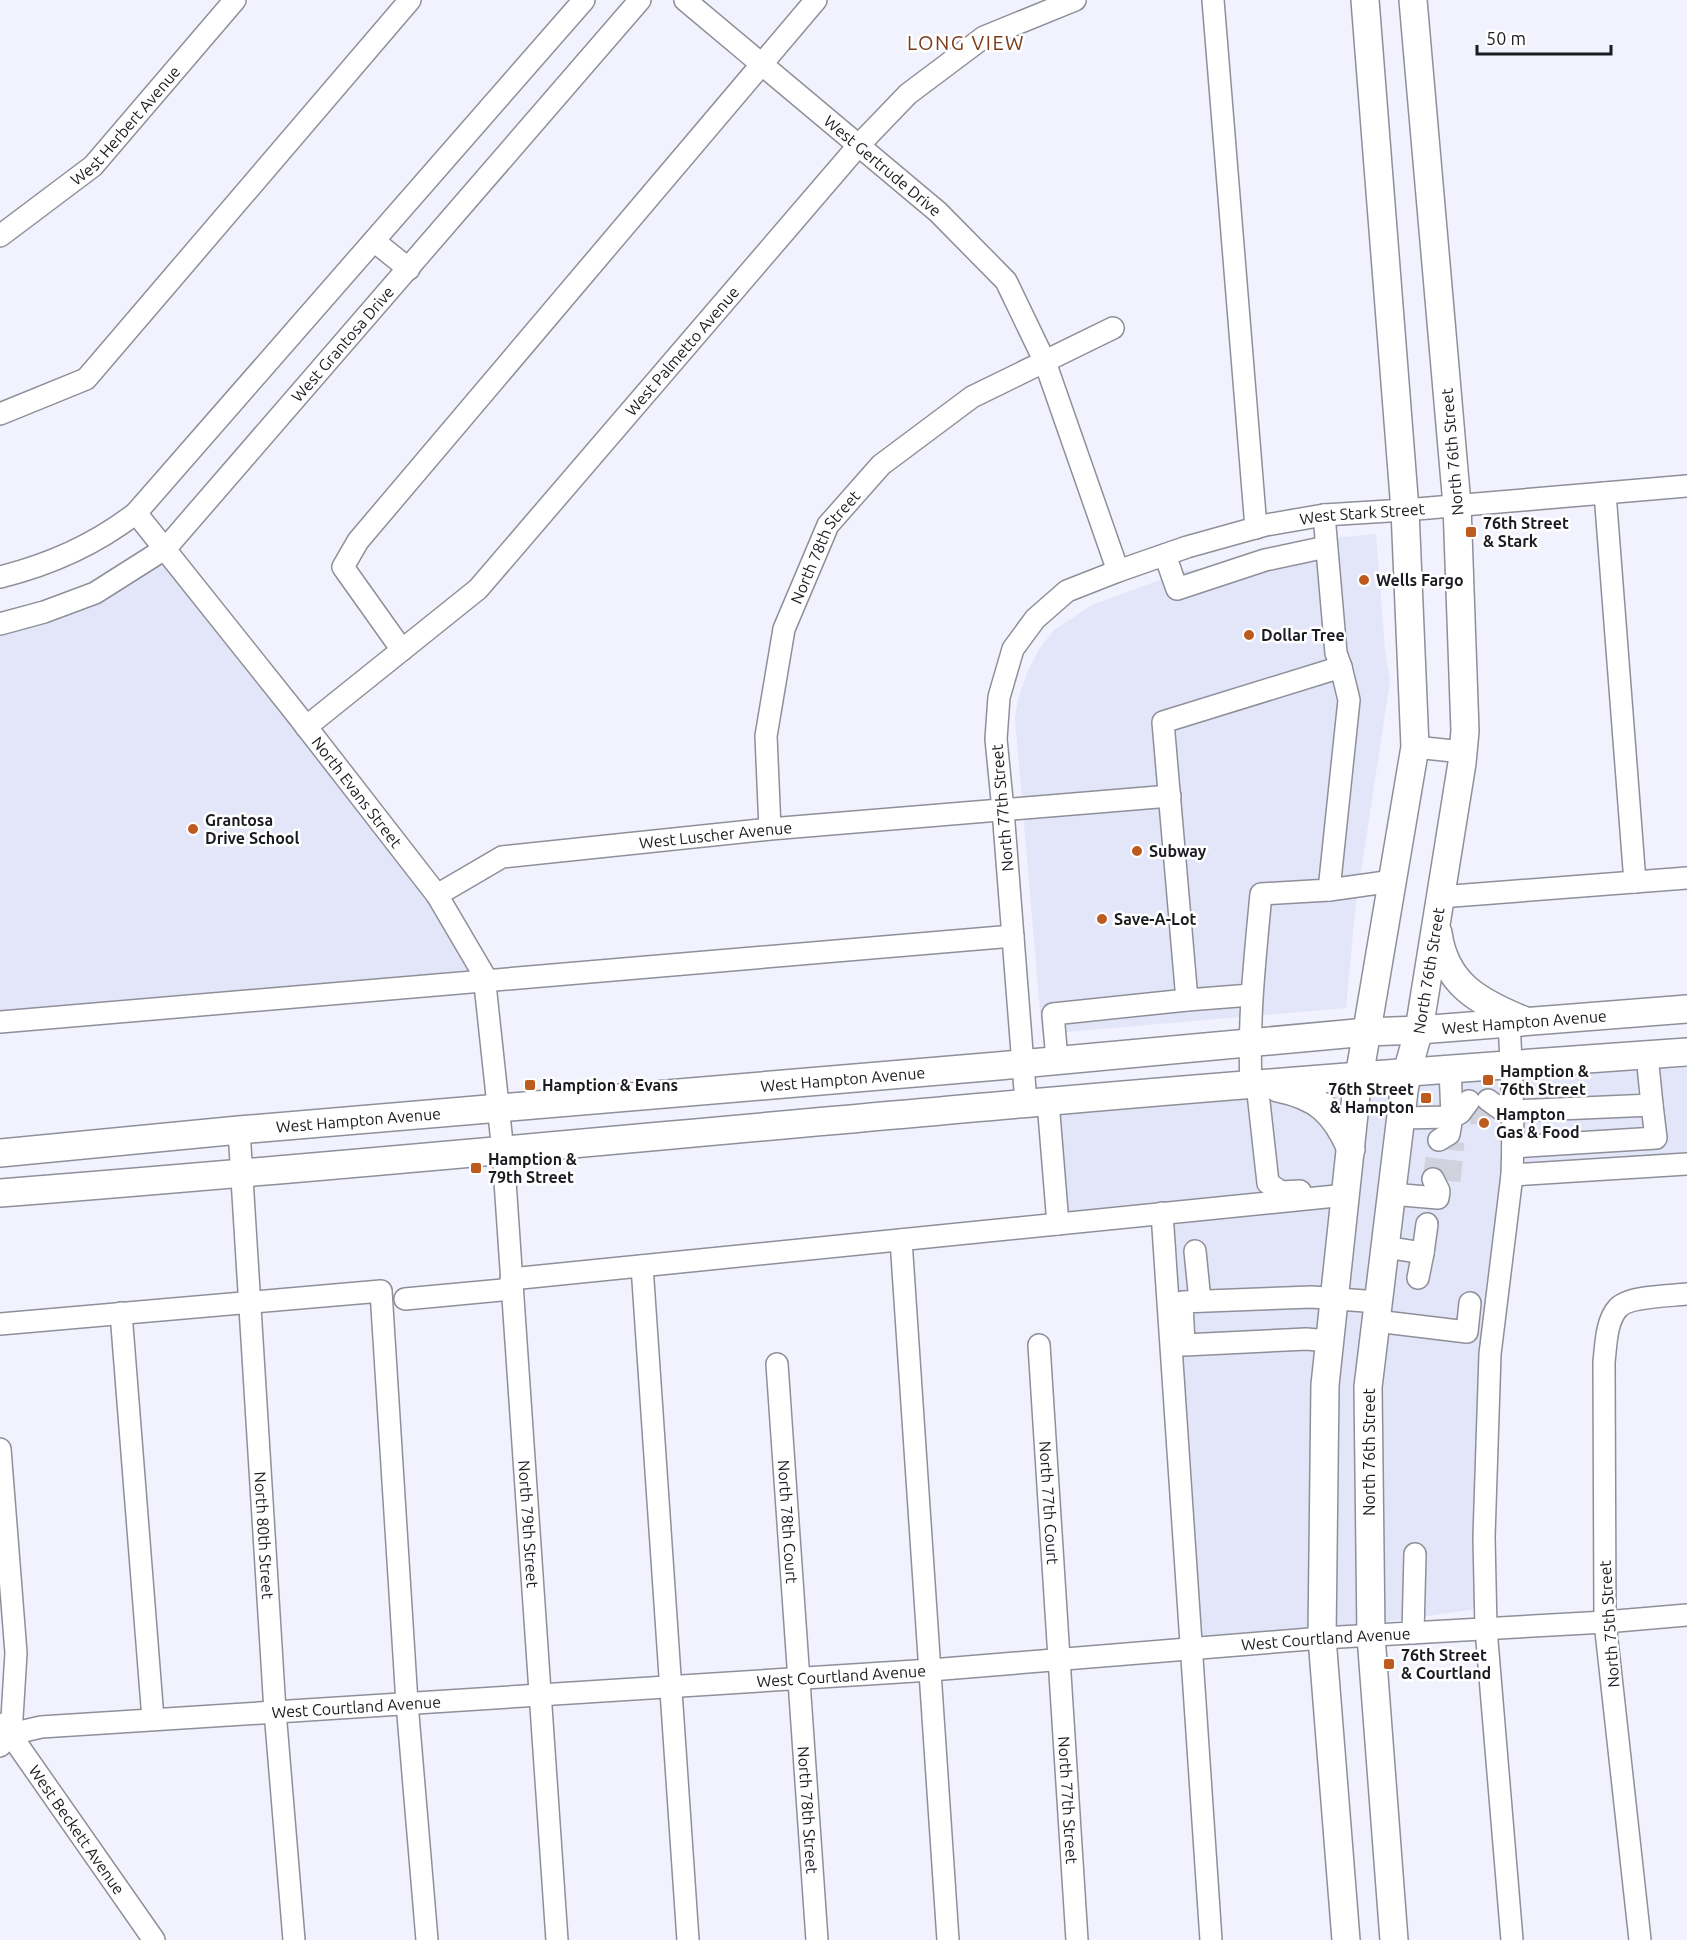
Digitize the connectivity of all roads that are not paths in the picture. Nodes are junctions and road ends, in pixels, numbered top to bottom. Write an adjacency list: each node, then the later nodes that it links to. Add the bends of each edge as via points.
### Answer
1 (235, 0): 13 (street, West Herbert Avenue, via 93,166)
2 (410, 0): 18 (street, via 87,379)
3 (584, 0): 14 (street)
4 (640, 0): 15 (street, West Grantosa Drive)
5 (685, 0): 11 (street, West Gertrude Drive)
6 (816, 0): 11 (street)
7 (1075, 0): 12 (street, West Palmetto Avenue, via 984,37 908,94)
8 (1213, 0): 25 (street)
9 (1365, 0): 22 (main road)
10 (1413, 0): 21 (main road, North 76th Street)
11 (762, 64): 12 (street, West Gertrude Drive); 32 (street, via 358,541 343,567)
12 (858, 146): 17 (street, West Gertrude Drive, via 938,212 1006,281); 32 (street, West Palmetto Avenue, via 478,589)
13 (0, 236)
14 (375, 241): 15 (street); 23 (street)
15 (409, 269): 27 (street, West Grantosa Drive)
16 (1113, 328): 17 (street)
17 (1045, 362): 29 (street, West Gertrude Drive); 39 (street, North 78th Street, via 972,397 880,465 828,525 784,629 766,736)
18 (0, 414)
19 (1687, 486): 20 (street, West Stark Street)
20 (1605, 493): 21 (street, West Stark Street); 42 (street)
21 (1457, 505): 22 (street, West Stark Street); 36 (main road, North 76th Street)
22 (1405, 510): 24 (street, West Stark Street); 35 (main road)
23 (136, 513): 27 (street, North Evans Street); 30 (street, via 68,554)
24 (1324, 515): 25 (street, West Stark Street); 26 (street)
25 (1256, 528): 28 (street, West Stark Street)
26 (1326, 547): 28 (street, via 1265,560 1177,589); 33 (street)
27 (165, 548): 31 (street, West Grantosa Drive, via 95,593); 34 (street, North Evans Street)
28 (1165, 555): 29 (street, West Stark Street)
29 (1118, 571): 38 (street, North 77th Street, via 1067,591 1035,619 1013,649 999,697 996,739)
30 (0, 577)
31 (0, 624)
32 (402, 650): 34 (street, West Palmetto Avenue)
33 (1338, 660): 37 (street, via 1163,723); 43 (street, via 1349,700)
34 (306, 727): 44 (street, North Evans Street)
35 (1415, 747): 36 (street); 41 (main road)
36 (1463, 752): 45 (main road, North 76th Street)
37 (1170, 796): 38 (street, West Luscher Avenue); 49 (street)
38 (1003, 810): 39 (street, West Luscher Avenue); 46 (street, North 77th Street)
39 (770, 829): 44 (street, West Luscher Avenue, via 502,857)
40 (1687, 878): 42 (street)
41 (1392, 880): 43 (street); 54 (main road)
42 (1635, 882): 45 (street)
43 (1329, 890): 48 (street, via 1262,894)
44 (436, 895): 47 (street, North Evans Street)
45 (1439, 905): 52 (main road, via 1441,951 1447,965 1480,1000); 53 (main road, North 76th Street)
46 (1013, 936): 47 (street); 59 (street, North 77th Street)
47 (485, 982): 51 (street); 67 (street, North Evans Street)
48 (1251, 995): 49 (street); 55 (street)
49 (1187, 1000): 58 (street, via 1053,1014)
50 (1687, 1009): 52 (main road, West Hampton Avenue)
51 (0, 1022)
52 (1518, 1022): 53 (main road, West Hampton Avenue); 60 (street)
53 (1419, 1030): 54 (main road, West Hampton Avenue); 62 (main road, North 76th Street)
54 (1367, 1032): 55 (main road, West Hampton Avenue); 63 (main road)
55 (1249, 1043): 58 (main road, West Hampton Avenue); 64 (street)
56 (1687, 1052): 57 (main road)
57 (1647, 1054): 60 (main road); 66 (street)
58 (1057, 1060): 59 (main road, West Hampton Avenue)
59 (1022, 1064): 65 (street, North 77th Street); 67 (main road, West Hampton Avenue)
60 (1512, 1064): 61 (main road); 69 (street)
61 (1450, 1068): 62 (main road); 69 (street)
62 (1407, 1072): 63 (main road); 68 (main road, North 76th Street)
63 (1359, 1076): 64 (main road); 72 (main road)
64 (1256, 1084): 65 (main road); 72 (main road, via 1290,1090 1316,1101 1334,1118); 79 (street, via 1268,1183 1281,1192)
65 (1037, 1102): 73 (main road); 83 (street, North 77th Street)
66 (1652, 1104): 69 (street); 71 (street, via 1656,1138)
67 (498, 1108): 70 (main road, West Hampton Avenue); 73 (street, North 79th Street)
68 (1400, 1118): 69 (street); 81 (main road, North 76th Street)
69 (1471, 1118): 71 (street)
70 (238, 1130): 74 (main road, West Hampton Avenue); 76 (street, North 80th Street)
71 (1513, 1147): 77 (street)
72 (1351, 1149): 79 (main road)
73 (503, 1152): 76 (main road); 91 (street, North 79th Street)
74 (0, 1153)
75 (1687, 1164): 77 (street)
76 (242, 1173): 80 (main road); 96 (street, North 80th Street)
77 (1512, 1175): 108 (street, via 1490,1354)
78 (1441, 1184): 81 (street, via 1438,1198)
79 (1346, 1192): 82 (street); 93 (main road)
80 (0, 1193)
81 (1392, 1194): 86 (main road, North 76th Street)
82 (1162, 1213): 83 (street); 112 (street)
83 (1058, 1224): 85 (street)
84 (1426, 1224): 88 (street)
85 (901, 1240): 89 (street); 114 (street)
86 (1385, 1247): 88 (street); 98 (main road, North 76th Street)
87 (1195, 1251): 95 (street)
88 (1423, 1253): 90 (street)
89 (642, 1266): 91 (street); 116 (street)
90 (1418, 1278)
91 (511, 1284): 94 (street); 117 (street, North 79th Street)
92 (1687, 1294): 107 (street, North 75th Street, via 1623,1303 1608,1330 1604,1362)
93 (1335, 1298): 95 (street); 98 (street); 101 (main road)
94 (405, 1299)
95 (1200, 1301): 101 (street, via 1182,1302 1184,1345)
96 (249, 1302): 99 (street); 118 (street, via 381,1291); 119 (street, North 80th Street)
97 (1470, 1303): 98 (street, via 1467,1332)
98 (1377, 1312): 110 (main road, North 76th Street, via 1368,1387)
99 (121, 1313): 100 (street); 120 (street)
100 (0, 1324)
101 (1330, 1341): 111 (main road, via 1325,1384)
102 (1039, 1345): 113 (street, North 77th Court)
103 (777, 1364): 115 (street, North 78th Court)
104 (0, 1449): 121 (street, via 16,1653)
105 (1415, 1554): 109 (street)
106 (1687, 1615): 107 (street, West Courtland Avenue)
107 (1605, 1622): 108 (street, West Courtland Avenue); 134 (street, North 75th Street)
108 (1485, 1629): 109 (street, West Courtland Avenue); 133 (street)
109 (1413, 1633): 110 (street, West Courtland Avenue)
110 (1371, 1636): 111 (street, West Courtland Avenue); 132 (main road, North 76th Street)
111 (1322, 1638): 112 (street, West Courtland Avenue); 131 (main road)
112 (1191, 1649): 113 (street, West Courtland Avenue); 130 (street)
113 (1059, 1660): 114 (street, West Courtland Avenue); 129 (street, North 77th Street)
114 (931, 1670): 115 (street, West Courtland Avenue); 128 (street)
115 (798, 1679): 116 (street, West Courtland Avenue); 127 (street, North 78th Street)
116 (670, 1687): 117 (street, West Courtland Avenue); 126 (street)
117 (540, 1696): 118 (street, West Courtland Avenue); 125 (street, North 79th Street)
118 (407, 1703): 119 (street, West Courtland Avenue); 124 (street)
119 (275, 1711): 120 (street, West Courtland Avenue); 123 (street, North 80th Street)
120 (153, 1719): 121 (street, West Courtland Avenue)
121 (4, 1733): 122 (street, West Beckett Avenue)
122 (154, 1940)
123 (294, 1940)
124 (427, 1940)
125 (557, 1940)
126 (688, 1940)
127 (817, 1940)
128 (948, 1940)
129 (1077, 1940)
130 (1211, 1940)
131 (1346, 1940)
132 (1394, 1940)
133 (1512, 1940)
134 (1640, 1940)

